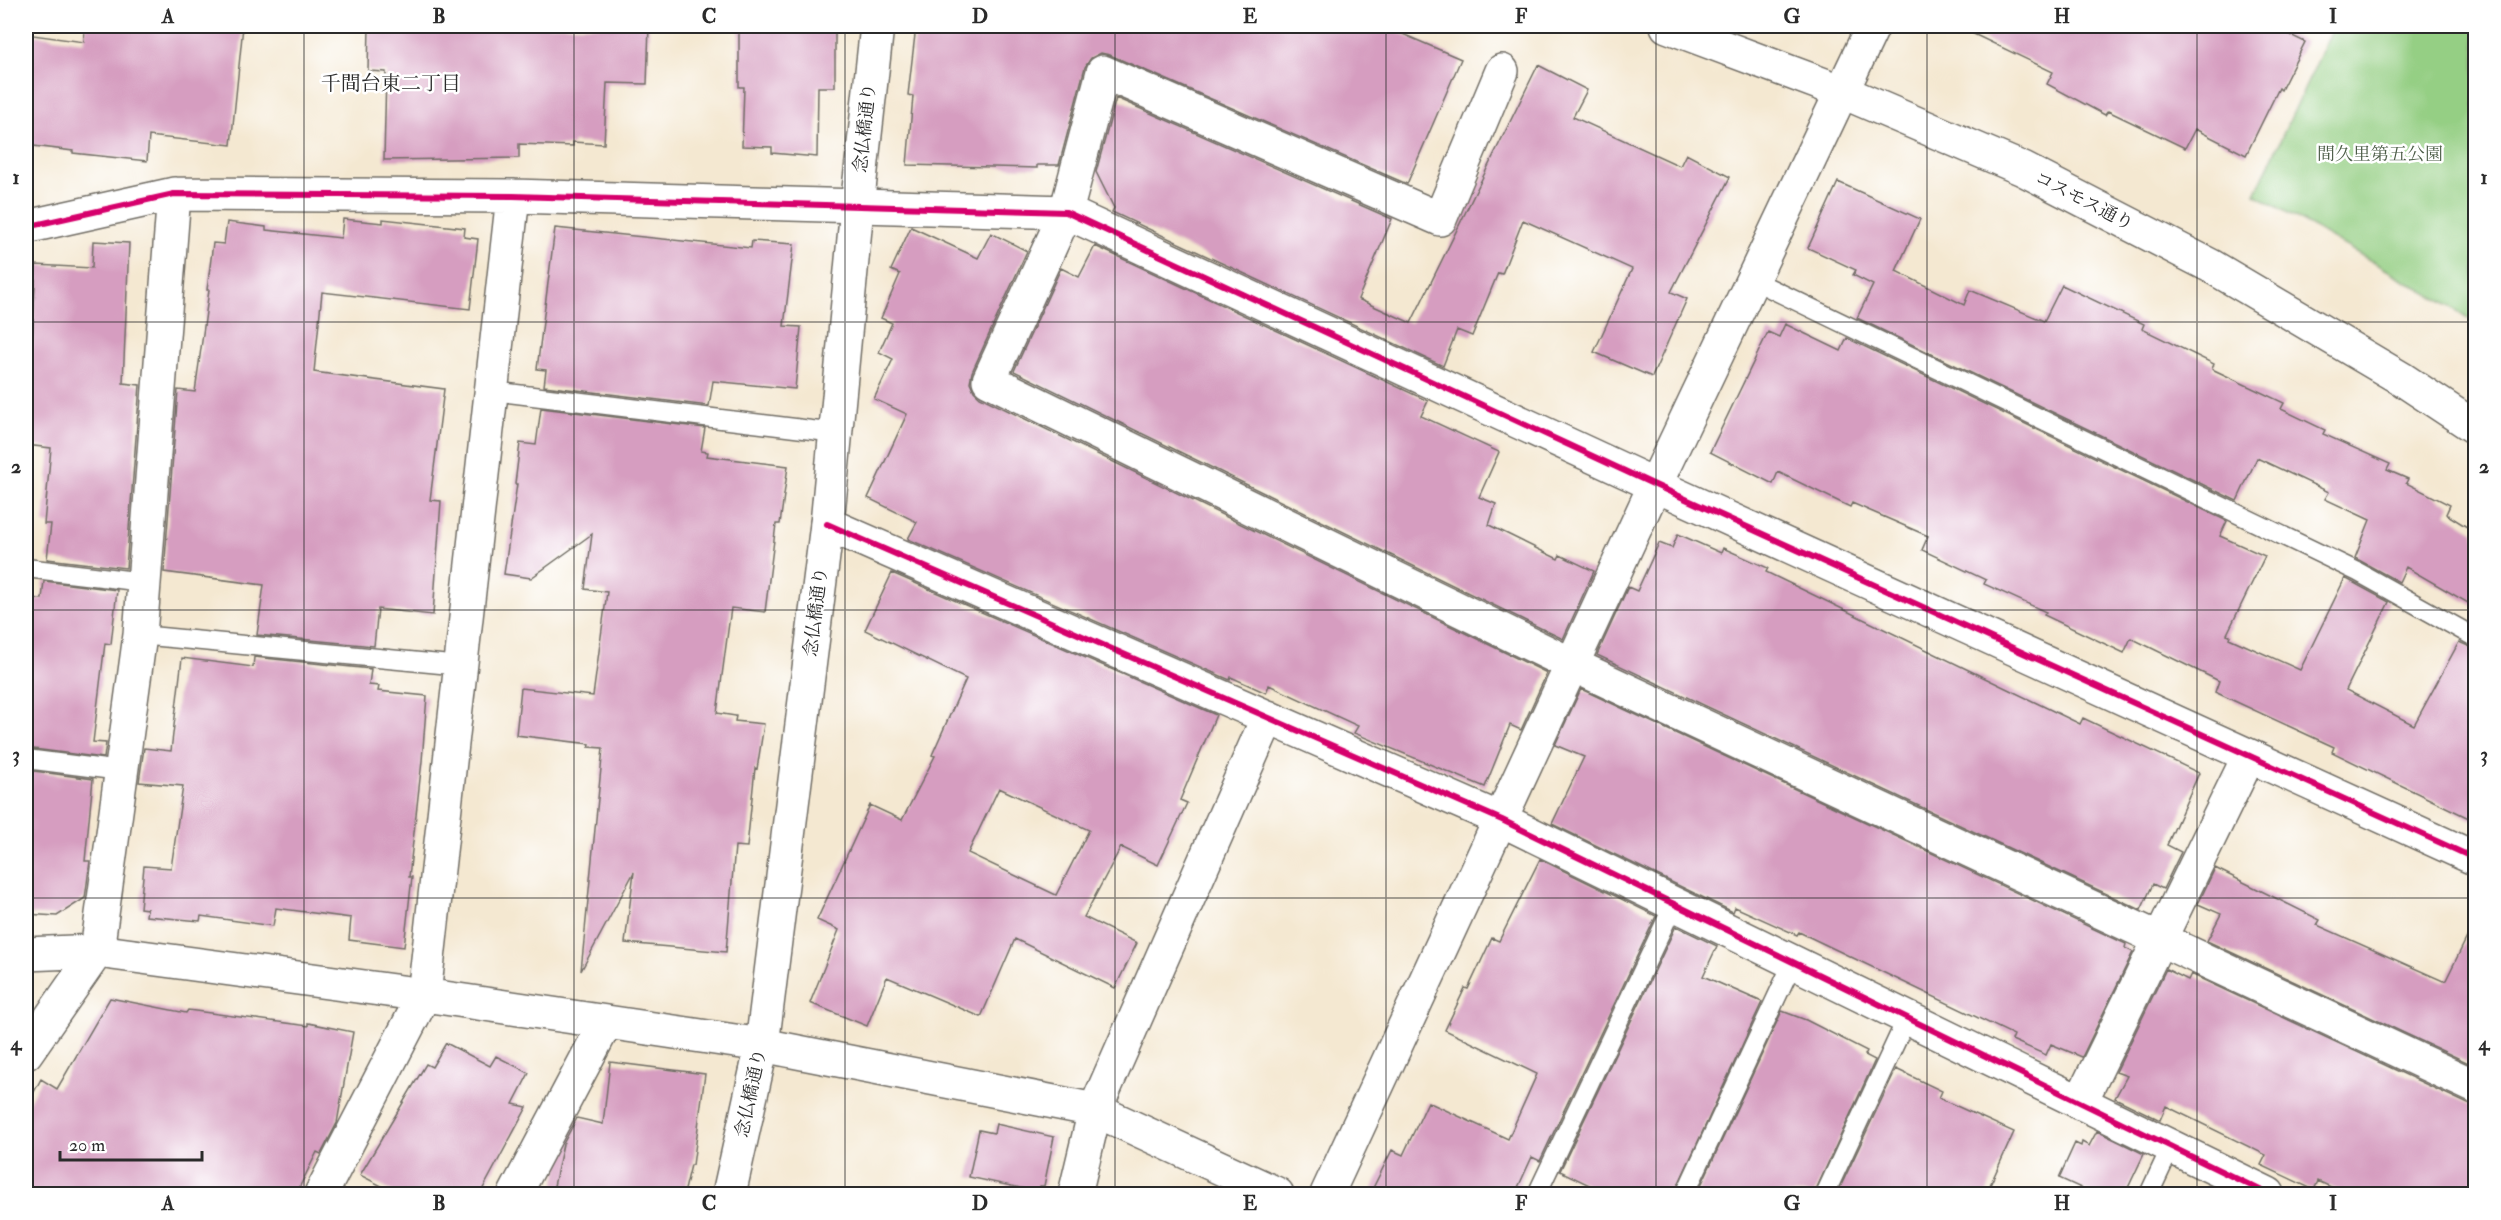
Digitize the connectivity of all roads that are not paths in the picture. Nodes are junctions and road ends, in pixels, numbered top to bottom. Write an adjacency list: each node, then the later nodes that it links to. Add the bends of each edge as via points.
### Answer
1 (877, 26): 8 (street, 念仏橋通り)
2 (1667, 26): 5 (street, コスモス通り)
3 (1874, 26): 5 (street)
4 (1502, 71): 9 (street, via 1440,219 1103,72)
5 (1843, 92): 11 (street); 13 (street, コスモス通り, via 2023,169 2211,266 2402,379)
6 (174, 194): 7 (street); 10 (street); 18 (street)
7 (513, 196): 8 (street); 12 (street)
8 (856, 207): 9 (street); 14 (street, 念仏橋通り)
9 (1066, 212): 15 (street); 21 (street, via 989,380)
10 (26, 227)
11 (1754, 280): 15 (street); 20 (lane, via 2358,572)
12 (492, 390): 14 (lane); 22 (street)
13 (2475, 428)
14 (836, 433): 16 (street, 念仏橋通り)
15 (1655, 485): 21 (street); 24 (street)
16 (827, 524): 23 (street); 37 (street, 念仏橋通り)
17 (26, 568): 18 (lane)
18 (144, 582): 19 (street)
19 (140, 635): 22 (lane); 26 (street)
20 (2475, 638)
21 (1573, 665): 27 (street); 30 (street)
22 (461, 666): 34 (street)
23 (1268, 717): 27 (street); 41 (street)
24 (2249, 756): 28 (street); 30 (street)
25 (26, 759): 26 (lane)
26 (121, 771): 31 (street)
27 (1502, 820): 29 (street); 48 (street)
28 (2475, 860)
29 (1674, 904): 33 (street); 49 (lane)
30 (2160, 938): 39 (street); 40 (street)
31 (97, 951): 32 (street); 34 (street); 38 (street)
32 (26, 954)
33 (1793, 962): 35 (street); 50 (lane)
34 (424, 996): 36 (street); 43 (street)
35 (1907, 1018): 40 (street); 51 (lane)
36 (606, 1022): 37 (street); 44 (street)
37 (762, 1045): 41 (street); 45 (street, 念仏橋通り)
38 (26, 1053)
39 (2475, 1087)
40 (2080, 1102): 42 (street)
41 (1095, 1110): 46 (street); 47 (street)
42 (2171, 1147): 52 (lane); 53 (street)
43 (321, 1194)
44 (514, 1194)
45 (729, 1194)
46 (1075, 1194)
47 (1277, 1194)
48 (1327, 1194)
49 (1537, 1194)
50 (1685, 1194)
51 (1825, 1194)
52 (2149, 1194)
53 (2268, 1194)

